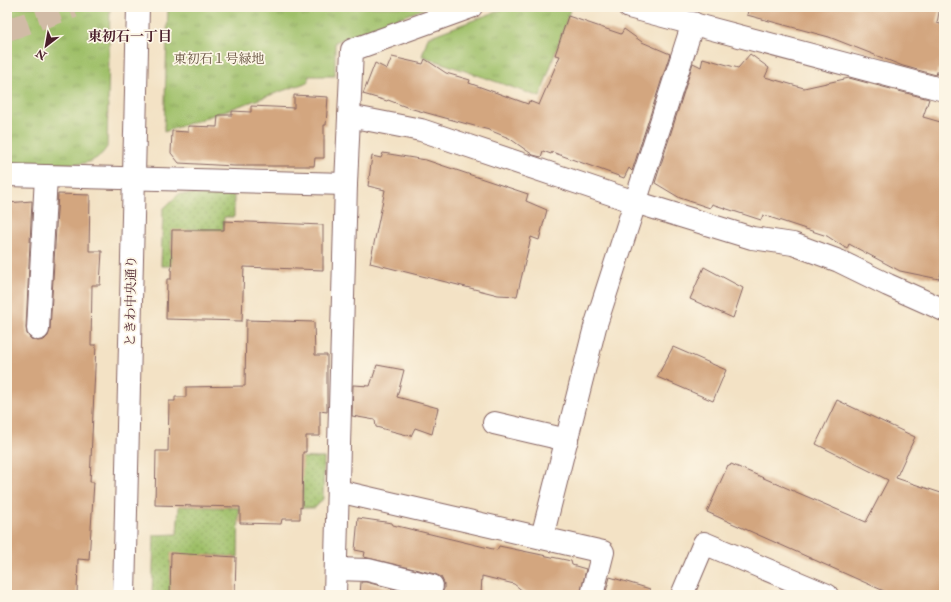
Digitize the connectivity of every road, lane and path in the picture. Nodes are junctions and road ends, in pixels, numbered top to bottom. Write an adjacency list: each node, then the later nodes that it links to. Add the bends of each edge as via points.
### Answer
1 (138, 7): 9 (street, ときわ中央通り)
2 (471, 7): 6 (street, via 352,50)
3 (629, 7): 4 (street)
4 (693, 23): 5 (street); 11 (street)
5 (944, 90)
6 (349, 116): 10 (street); 11 (street, via 421,130)
7 (7, 175): 8 (street)
8 (46, 176): 9 (street); 13 (street)
9 (134, 178): 10 (street); 20 (street, ときわ中央通り)
10 (346, 184): 16 (street)
11 (635, 202): 12 (street, via 752,238 793,244 839,261); 15 (street, via 595,327)
12 (944, 310)
13 (38, 329)
14 (494, 423): 15 (street)
15 (567, 440): 17 (street)
16 (338, 491): 17 (street); 18 (street)
17 (542, 538): 22 (street, via 603,552)
18 (336, 569): 19 (street, via 368,570); 21 (street)
19 (432, 586)
20 (124, 595)
21 (335, 595)
22 (592, 595)
23 (682, 595): 24 (street, via 704,543)
24 (827, 595)

